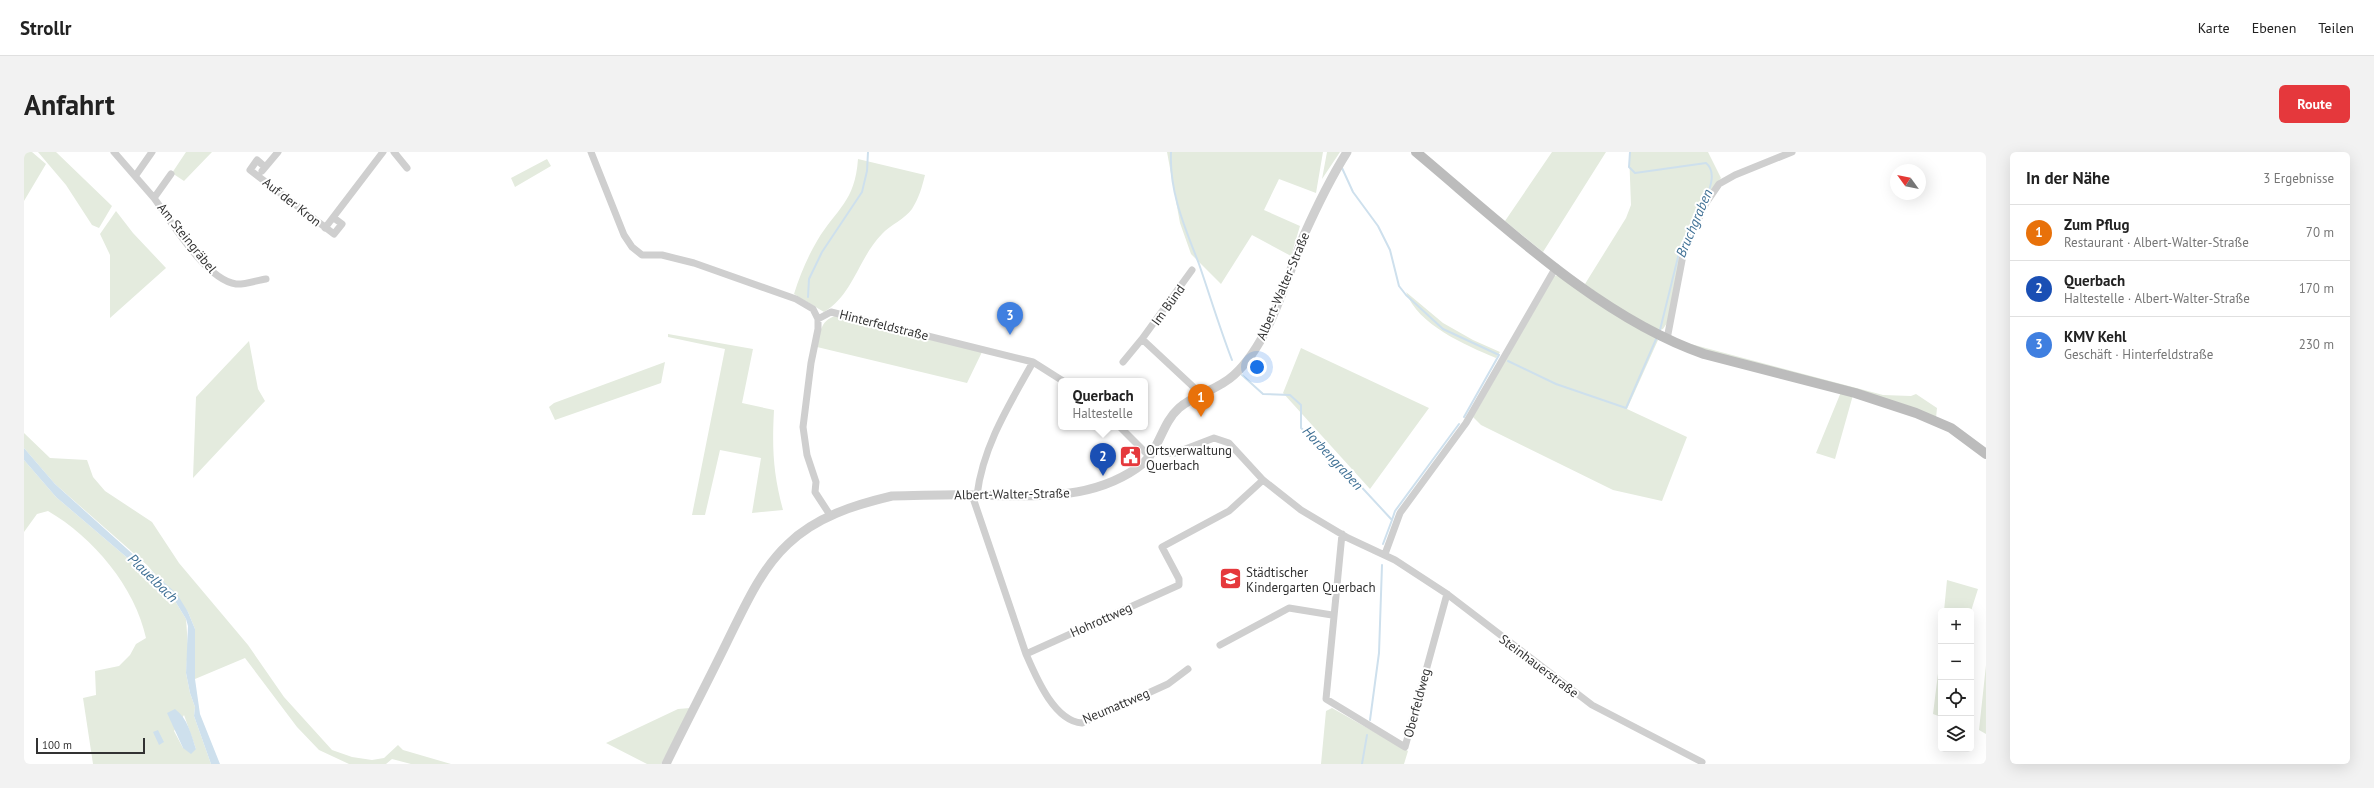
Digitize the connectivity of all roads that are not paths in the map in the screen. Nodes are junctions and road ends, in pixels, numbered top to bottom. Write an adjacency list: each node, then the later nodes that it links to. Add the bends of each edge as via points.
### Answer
1 (114, 152): 13 (street, Am Steingräbel)
2 (152, 152): 13 (street)
3 (278, 152): 10 (street, Auf der Kron)
4 (383, 152): 16 (street, Auf der Kron)
5 (394, 152): 11 (street)
6 (591, 152): 21 (street, via 624,235 632,247 642,255 662,255 694,263 796,299 813,309)
7 (1347, 152): 27 (street, Albert-Walter-Straße, via 1323,193 1266,329 1252,355 1235,375)
8 (1416, 152): 18 (main road)
9 (1792, 152): 23 (street, via 1719,184 1706,203 1684,250)
10 (265, 167): 14 (street, Auf der Kron); 14 (street, Auf der Kron, via 257,160 250,170)
11 (407, 168)
12 (171, 174): 15 (street, Am Steingräbel)
13 (136, 175): 15 (street, Am Steingräbel)
14 (258, 176): 17 (street, Auf der Kron)
15 (154, 198): 20 (street, Am Steingräbel, via 193,251 218,278 236,284)
16 (334, 218): 17 (street, Auf der Kron); 17 (street, Auf der Kron, via 342,224 334,234)
17 (325, 228)
18 (1556, 267): 23 (main road, via 1628,319); 35 (street, via 1466,423 1400,513)
19 (1192, 270): 22 (street, Im Bünd)
20 (266, 279)
21 (818, 319): 24 (street, Hinterfeldstraße, via 831,312); 33 (street, via 803,427 807,455 816,482 815,492)
22 (1142, 339): 25 (street, Im Bünd); 27 (street, Im Bünd)
23 (1666, 339): 30 (main road, via 1704,354 1855,393 1916,413 1951,428)
24 (1034, 362): 26 (street, Hinterfeldstraße); 32 (street, via 998,425 986,453)
25 (1123, 362)
26 (1059, 378)
27 (1202, 395): 29 (street, Albert-Walter-Straße, via 1179,408 1169,421)
28 (1124, 430): 29 (street)
29 (1153, 454): 31 (street, Steinhauerstraße, via 1174,453 1214,438 1229,443); 32 (street, Albert-Walter-Straße, via 1138,468 1112,481 1074,494)
30 (1986, 454)
31 (1263, 480): 34 (street, Steinhauerstraße, via 1301,510); 39 (street, Hohrottweg, via 1229,511 1162,547 1179,579 1179,584)
32 (974, 495): 33 (street, Albert-Walter-Straße, via 892,496); 39 (street)
33 (830, 515): 42 (street, Albert-Walter-Straße, via 788,544 765,572)
34 (1342, 534): 35 (street, Steinhauerstraße); 37 (street)
35 (1385, 554): 36 (street, Steinhauerstraße)
36 (1446, 594): 37 (street, Oberfeldweg, via 1405,747 1326,699); 41 (street, Steinhauerstraße, via 1592,705)
37 (1332, 615): 38 (street, via 1289,608)
38 (1220, 645)
39 (1026, 654): 40 (street, Neumattweg, via 1039,685 1065,717 1073,722 1082,723 1168,684)
40 (1188, 669)
41 (1702, 762)
42 (666, 764)

